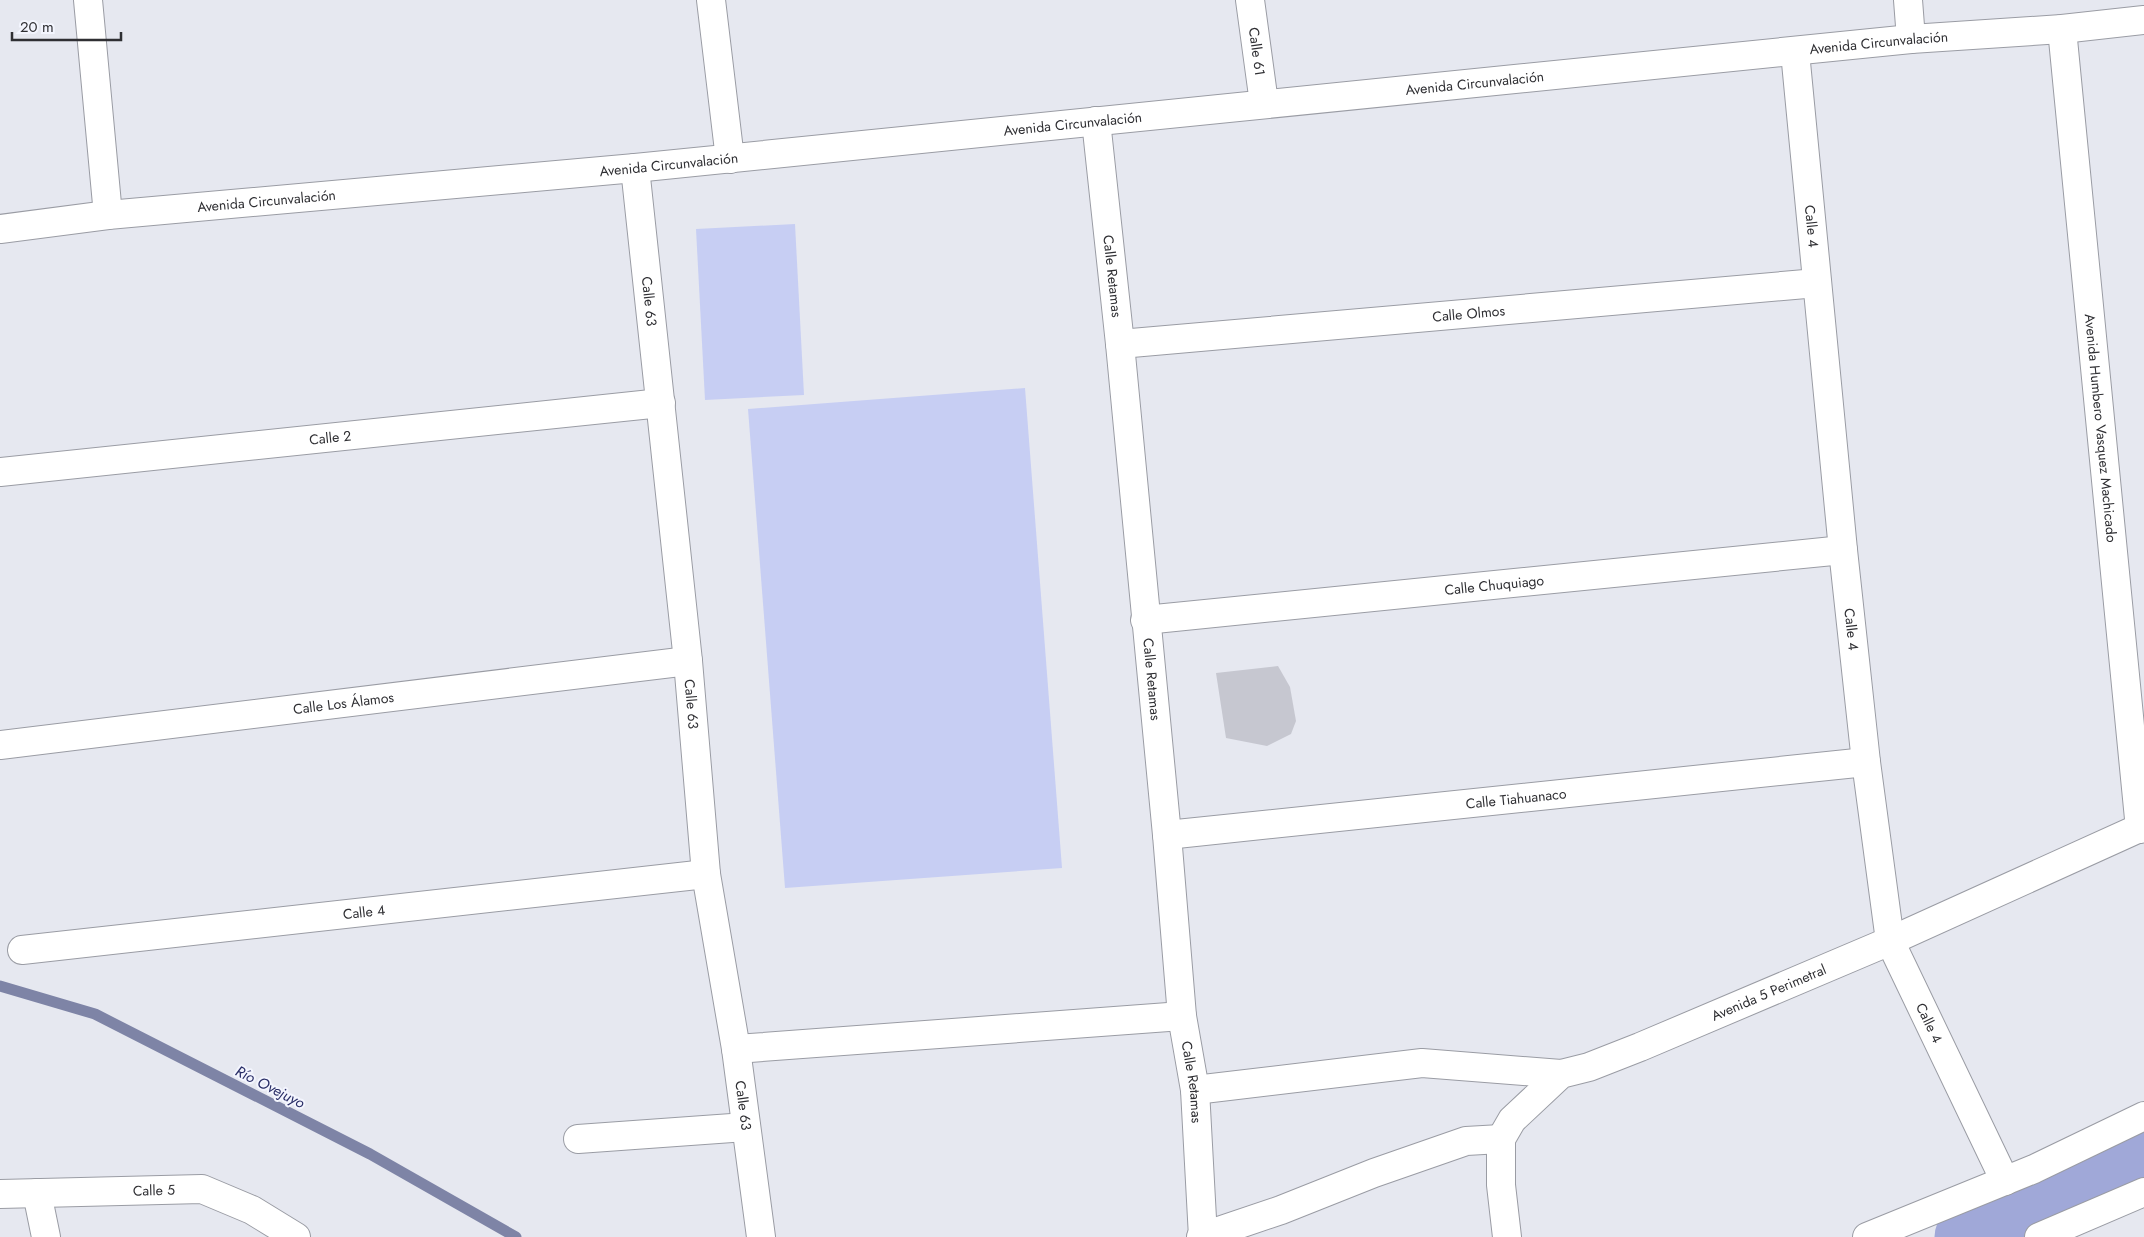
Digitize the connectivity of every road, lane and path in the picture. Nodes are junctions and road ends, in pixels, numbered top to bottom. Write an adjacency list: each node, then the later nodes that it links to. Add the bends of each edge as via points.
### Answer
1 (88, 0): 13 (street)
2 (711, 0): 11 (street)
3 (1250, 0): 9 (street, Calle 61)
4 (1908, 0): 7 (street)
5 (2144, 20): 6 (street, Avenida Circunvalación)
6 (2062, 29): 7 (street, Avenida Circunvalación); 24 (street, Avenida Humbero Vasquez Machicado)
7 (1911, 39): 8 (street, Avenida Circunvalación)
8 (1794, 52): 9 (street, Avenida Circunvalación); 15 (street, Calle 4)
9 (1264, 103): 10 (street, Avenida Circunvalación)
10 (1096, 121): 11 (street, Avenida Circunvalación); 16 (street, Calle Retamas)
11 (730, 159): 12 (street, Avenida Circunvalación)
12 (635, 168): 13 (street, Avenida Circunvalación); 17 (street, Calle 63)
13 (108, 214): 14 (street, Avenida Circunvalación)
14 (0, 229)
15 (1817, 282): 16 (street, Calle Olmos); 19 (street, Calle 4)
16 (1120, 344): 20 (street, Calle Retamas)
17 (661, 403): 18 (street, Calle 2); 21 (street, Calle 63)
18 (0, 472)
19 (1843, 550): 20 (street, Calle Chuquiago); 23 (street, Calle 4)
20 (1145, 620): 25 (street, Calle Retamas)
21 (688, 662): 22 (street, Calle Los Álamos); 26 (street, Calle 63)
22 (0, 745)
23 (1866, 762): 25 (street, Calle Tiahuanaco); 27 (street, Calle 4)
24 (2142, 827): 27 (street, Avenida 5 Perimetral)
25 (1166, 835): 29 (street, Calle Retamas)
26 (706, 874): 28 (street, Calle 4); 30 (street, Calle 63)
27 (1890, 941): 31 (street, Avenida 5 Perimetral, via 1589,1067); 37 (street, Calle 4)
28 (22, 950)
29 (1182, 1016): 30 (street); 32 (street, Calle Retamas)
30 (736, 1049): 34 (street, Calle 63)
31 (1561, 1074): 32 (street, via 1422,1063); 36 (street, Avenida 5 Perimetral, via 1512,1120)
32 (1195, 1090): 44 (street, Calle Retamas)
33 (2144, 1116): 37 (street)
34 (746, 1128): 35 (street); 43 (street, Calle 63)
35 (578, 1138)
36 (1501, 1139): 44 (street, via 1466,1141); 45 (street, via 1501,1185)
37 (2006, 1181): 46 (street)
38 (2144, 1192): 47 (street)
39 (37, 1193): 40 (street, Calle 5); 41 (street); 42 (street, Calle 5, via 202,1190 252,1210)
40 (0, 1194)
41 (46, 1237)
42 (296, 1237)
43 (761, 1237)
44 (1202, 1237)
45 (1507, 1237)
46 (1867, 1237)
47 (2039, 1237)

